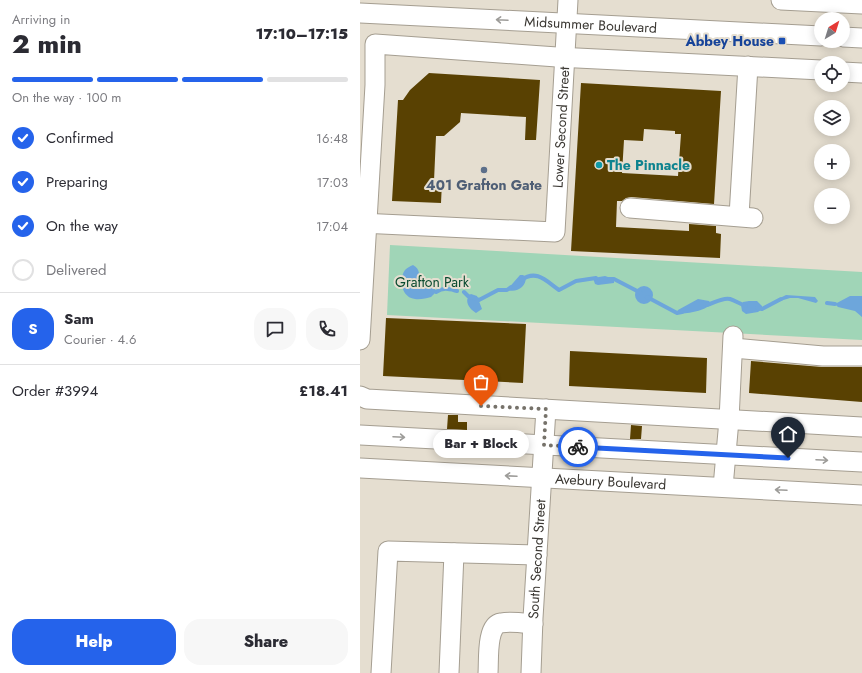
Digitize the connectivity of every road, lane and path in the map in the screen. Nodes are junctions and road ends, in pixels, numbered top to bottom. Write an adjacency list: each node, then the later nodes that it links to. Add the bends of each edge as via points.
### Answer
1 (568, 0): 5 (street, Lower Second Street)
2 (781, 0): 3 (street)
3 (862, 4)
4 (360, 13): 5 (street, Midsummer Boulevard, one-way to 4)
5 (568, 23): 6 (street, Midsummer Boulevard); 9 (street, Lower Second Street)
6 (814, 36)
7 (850, 37): 8 (street)
8 (862, 38)
9 (565, 57): 10 (street); 14 (street, via 375,44); 16 (street, Lower Second Street, via 555,232)
10 (748, 66): 11 (street); 15 (street, via 746,217)
11 (814, 70)
12 (850, 72): 13 (street)
13 (862, 73)
14 (367, 84): 16 (street)
15 (630, 208)
16 (364, 224): 17 (street)
17 (360, 340)
18 (862, 356): 21 (street, via 823,356 733,342)
19 (360, 396): 20 (street, via 367,399)
20 (546, 409): 21 (street); 24 (street, South Second Street)
21 (729, 420): 22 (street); 25 (street)
22 (862, 427)
23 (360, 435): 24 (street, one-way to 24)
24 (544, 445): 25 (street); 28 (street, South Second Street)
25 (726, 455): 26 (street, one-way to 26); 29 (street)
26 (862, 462)
27 (360, 468): 28 (street, Avebury Boulevard, one-way to 27)
28 (542, 478): 29 (street, Avebury Boulevard); 32 (street, South Second Street)
29 (723, 487): 30 (street, Avebury Boulevard, one-way to 29)
30 (862, 495)
31 (454, 552): 32 (street); 34 (street, via 388,551); 35 (street)
32 (537, 555): 33 (street, South Second Street)
33 (532, 624): 36 (street, via 500,623 494,627 490,634); 37 (street, South Second Street)
34 (382, 673)
35 (449, 673)
36 (488, 673)
37 (531, 673)

